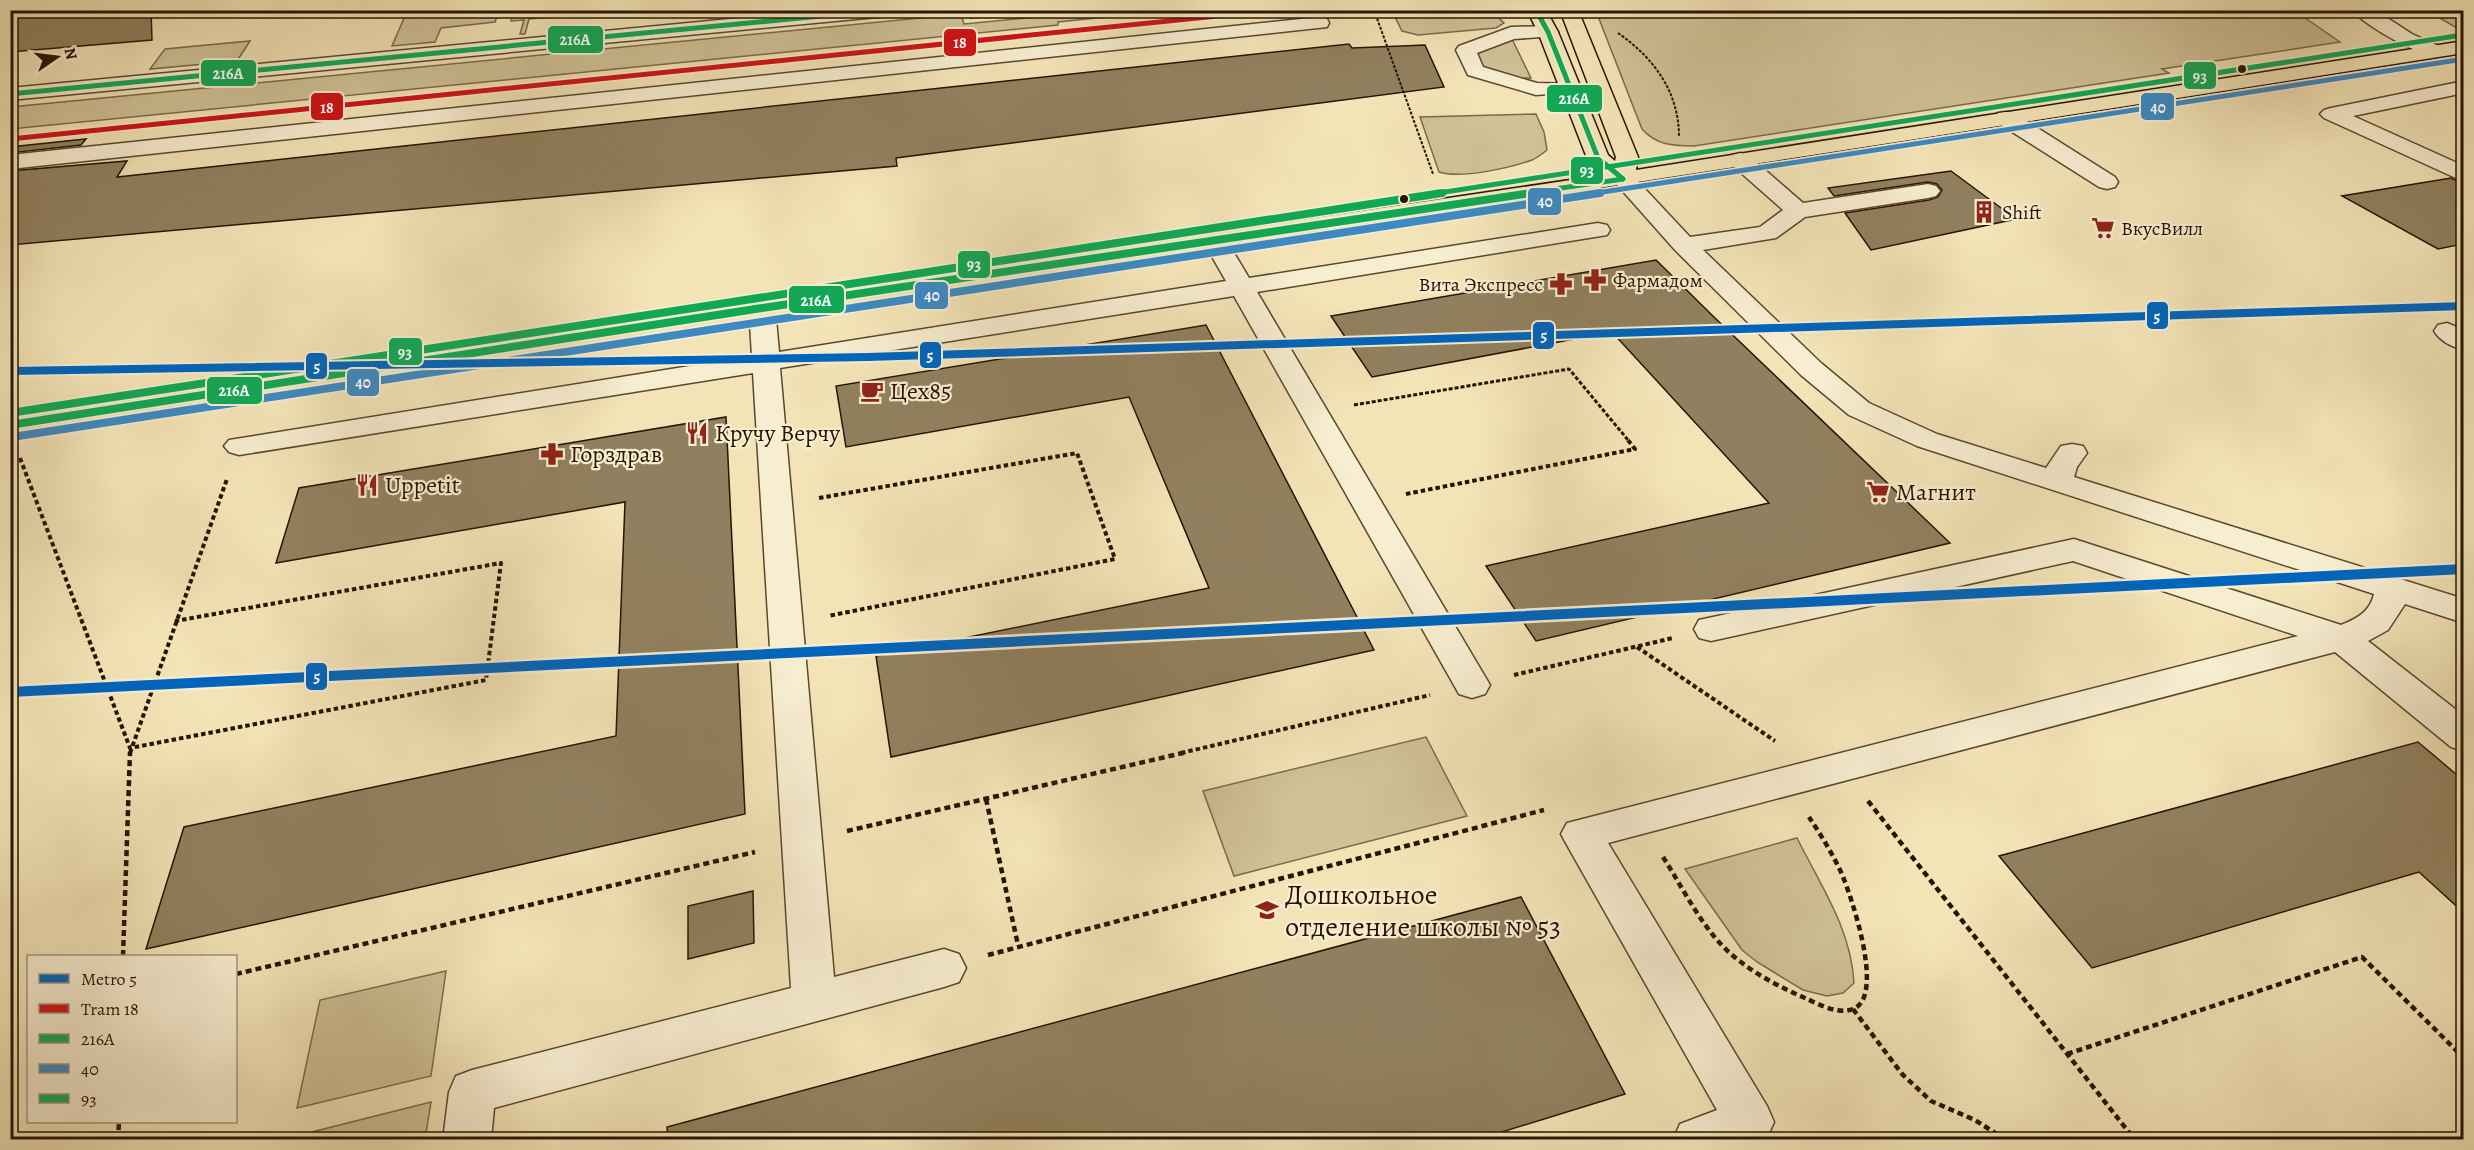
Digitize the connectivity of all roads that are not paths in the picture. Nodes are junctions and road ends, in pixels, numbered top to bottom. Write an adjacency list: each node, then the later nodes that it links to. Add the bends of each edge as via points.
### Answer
1 (888, 10): 5 (street)
2 (1536, 10): 7 (main road)
3 (1569, 10): 18 (main road, via 1627,157)
4 (2361, 10): 9 (street)
5 (853, 12): 13 (street, via 45,85)
6 (1320, 23): 16 (street)
7 (1548, 32): 12 (main road); 12 (street, via 1511,33 1466,50 1475,71 1536,88)
8 (2463, 47): 9 (main road)
9 (2434, 51): 10 (main road)
10 (2396, 57): 11 (street); 14 (main road)
11 (2463, 87): 17 (street, via 2331,114)
12 (1569, 88): 18 (main road, via 1598,158)
13 (10, 94)
14 (2006, 118): 15 (main road); 19 (street)
15 (1740, 160): 18 (main road); 21 (street)
16 (10, 162)
17 (2458, 172)
18 (1623, 179): 23 (main road); 24 (street)
19 (2106, 182)
20 (1928, 191): 21 (street)
21 (1798, 211): 24 (street, via 1767,233)
22 (1598, 230): 25 (street)
23 (1215, 241): 25 (street); 26 (main road)
24 (1684, 245): 31 (street, via 1811,369 1859,409 1927,440)
25 (1242, 287): 27 (street); 36 (street)
26 (762, 308): 27 (street); 28 (main road)
27 (766, 363): 29 (street); 39 (street)
28 (13, 436)
29 (239, 446)
30 (2072, 453): 31 (street, via 2062,466)
31 (2058, 483): 32 (street)
32 (2392, 589): 33 (street); 35 (street, via 2390,603 2381,616 2365,630)
33 (2463, 611)
34 (1712, 629): 35 (street, via 2074,550)
35 (2341, 638): 37 (street); 41 (street, via 1581,834 1750,1122)
36 (1472, 685)
37 (2463, 737)
38 (944, 969): 39 (street)
39 (814, 1003): 40 (street, via 472,1092)
40 (467, 1140)
41 (1697, 1140)

